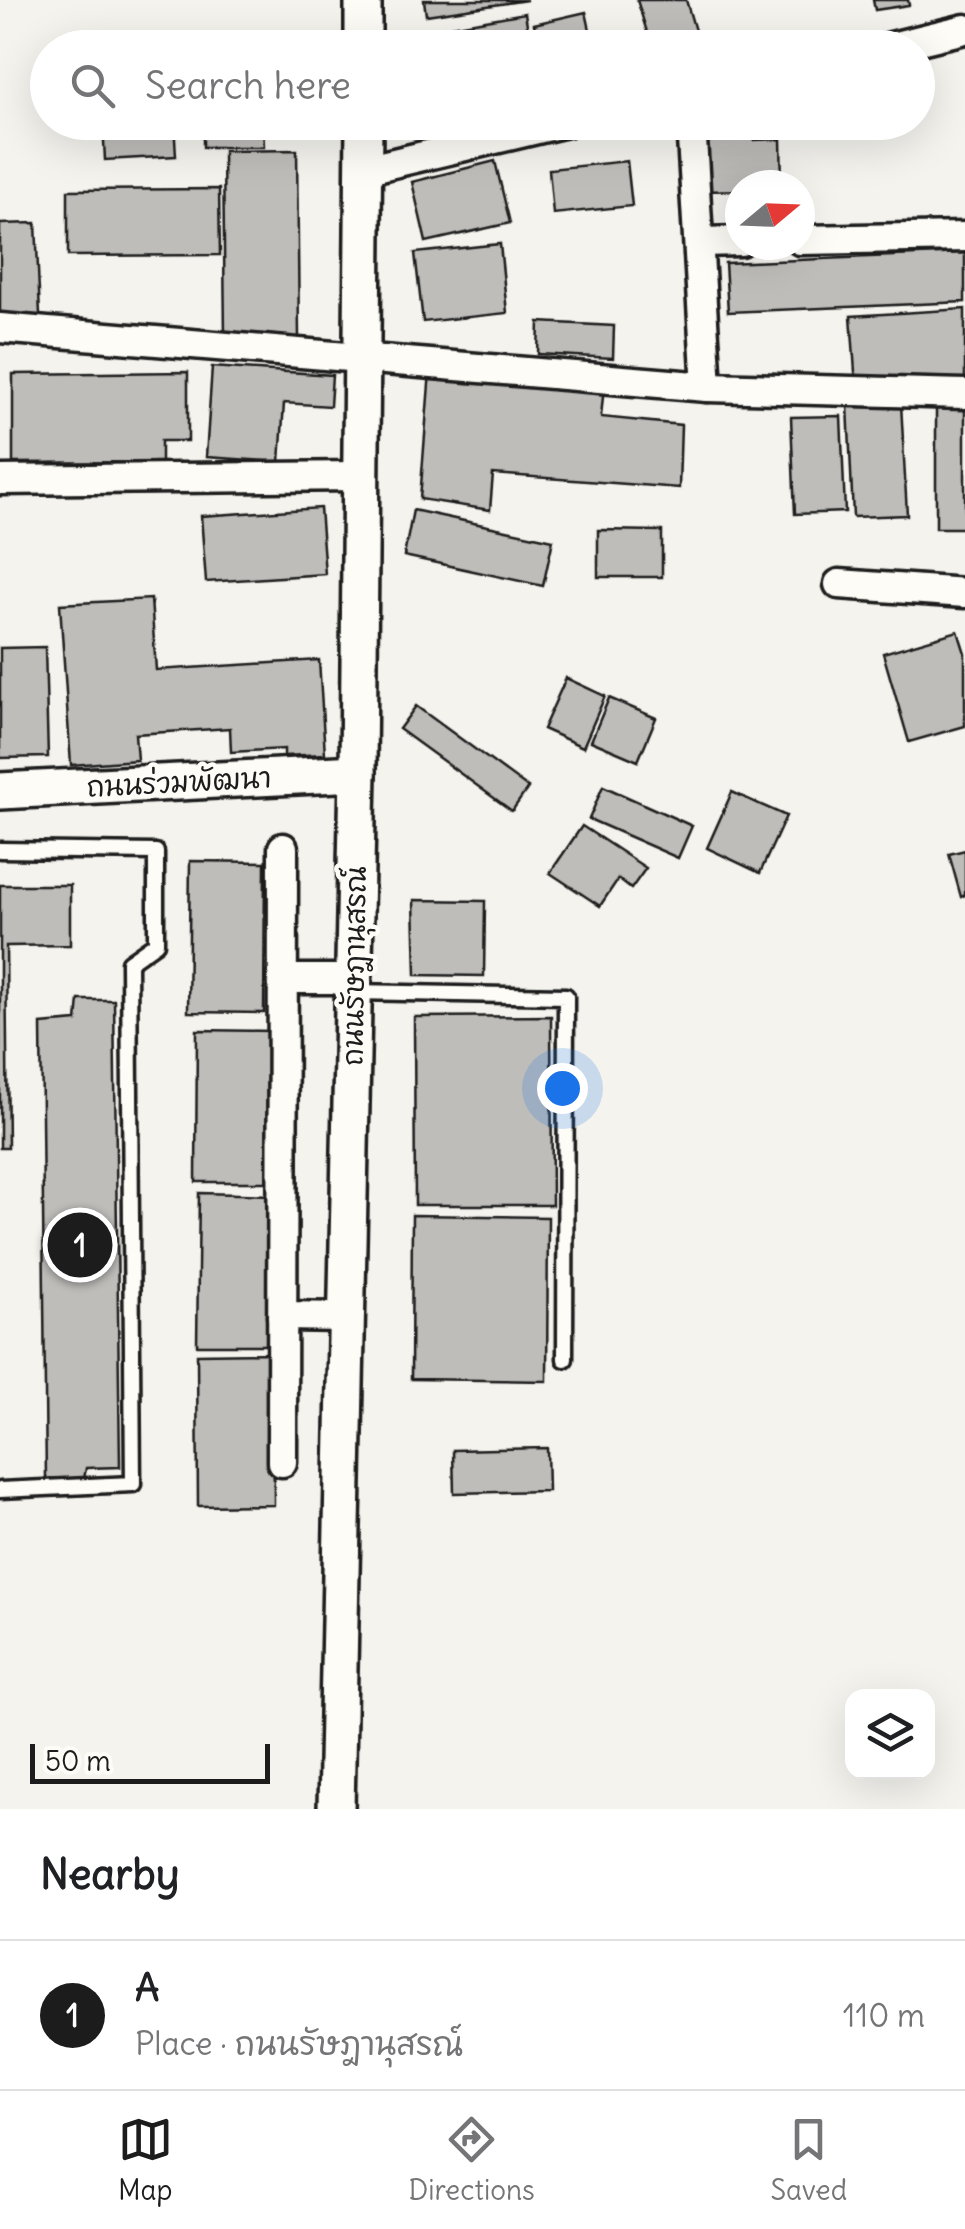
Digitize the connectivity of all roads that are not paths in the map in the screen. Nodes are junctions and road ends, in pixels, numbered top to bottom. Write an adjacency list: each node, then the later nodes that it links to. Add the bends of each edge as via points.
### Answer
1 (363, 0): 3 (street)
2 (965, 29): 4 (street)
3 (363, 30)
4 (935, 36)
5 (364, 140): 8 (street, ถนนรัษฎานุสรณ์)
6 (491, 140): 8 (street)
7 (692, 140): 12 (street)
8 (364, 170): 14 (street, ถนนรัษฎานุสรณ์)
9 (965, 237): 10 (street)
10 (815, 240)
11 (725, 241): 12 (street)
12 (701, 242): 15 (street)
13 (0, 328): 14 (street)
14 (361, 356): 15 (street); 17 (street, ถนนรัษฎานุสรณ์)
15 (706, 387): 16 (street)
16 (965, 394)
17 (358, 476): 18 (street); 21 (street, ถนนรัษฎานุสรณ์)
18 (0, 480)
19 (839, 584): 20 (street)
20 (965, 593)
21 (358, 773): 22 (street, ถนนร่วมพัฒนา); 26 (street, ถนนรัษฎานุสรณ์)
22 (0, 791)
23 (283, 848): 25 (street)
24 (0, 850): 31 (lane, via 156,852 156,943 130,962 134,1484)
25 (282, 979): 26 (street); 27 (street)
26 (353, 986): 28 (street, ถนนรัษฎานุสรณ์); 29 (lane, via 566,996)
27 (282, 1316): 28 (street); 30 (street)
28 (346, 1317): 32 (street, ถนนรัษฎานุสรณ์)
29 (565, 1359)
30 (282, 1462)
31 (0, 1490)
32 (336, 1809)

